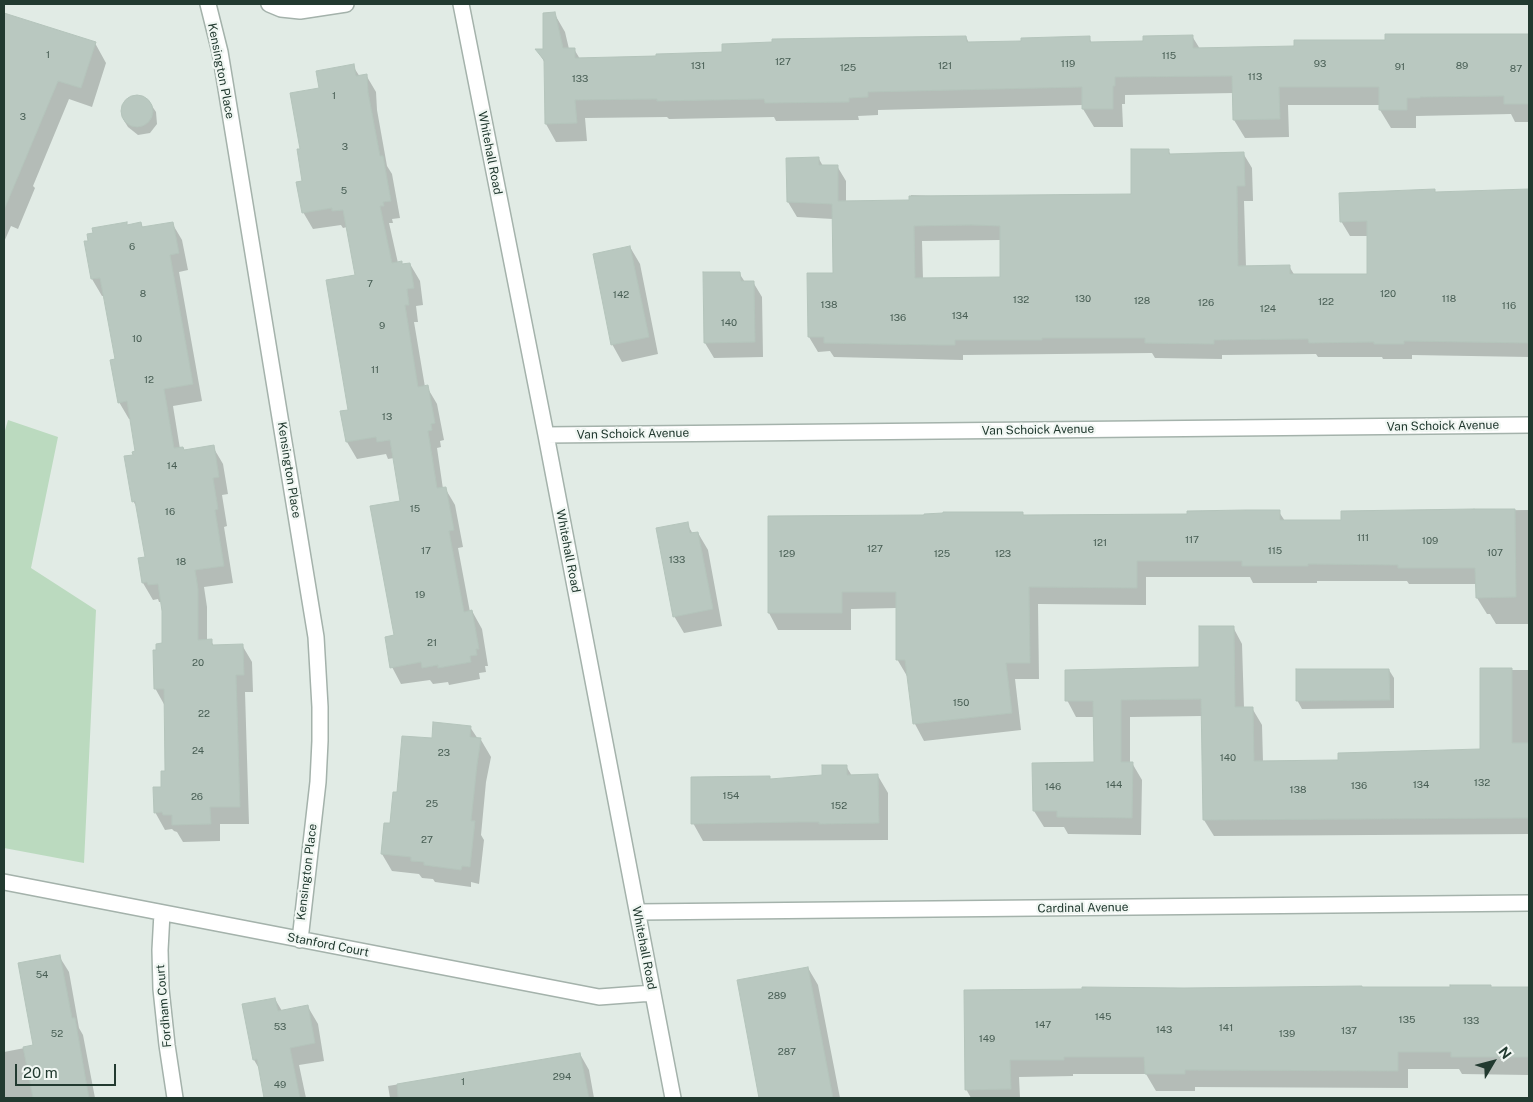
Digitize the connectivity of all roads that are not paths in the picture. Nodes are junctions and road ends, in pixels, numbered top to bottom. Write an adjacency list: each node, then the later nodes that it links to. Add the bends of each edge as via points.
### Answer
1 (208, 4): 11 (street, Kensington Place, via 220,52 316,637 319,758)
2 (269, 4): 3 (street, via 300,11)
3 (346, 4)
4 (461, 4): 6 (street, Whitehall Road)
5 (1529, 425): 6 (street, Van Schoick Avenue)
6 (546, 434): 9 (street, Whitehall Road)
7 (4, 882): 10 (street, Stanford Court)
8 (1529, 903): 9 (street, Cardinal Avenue)
9 (638, 912): 12 (street, Whitehall Road)
10 (162, 913): 11 (street, Stanford Court); 13 (street, Fordham Court, via 161,989)
11 (300, 940): 12 (street, Stanford Court, via 599,997)
12 (653, 993): 14 (street, Whitehall Road)
13 (175, 1098)
14 (673, 1098)

